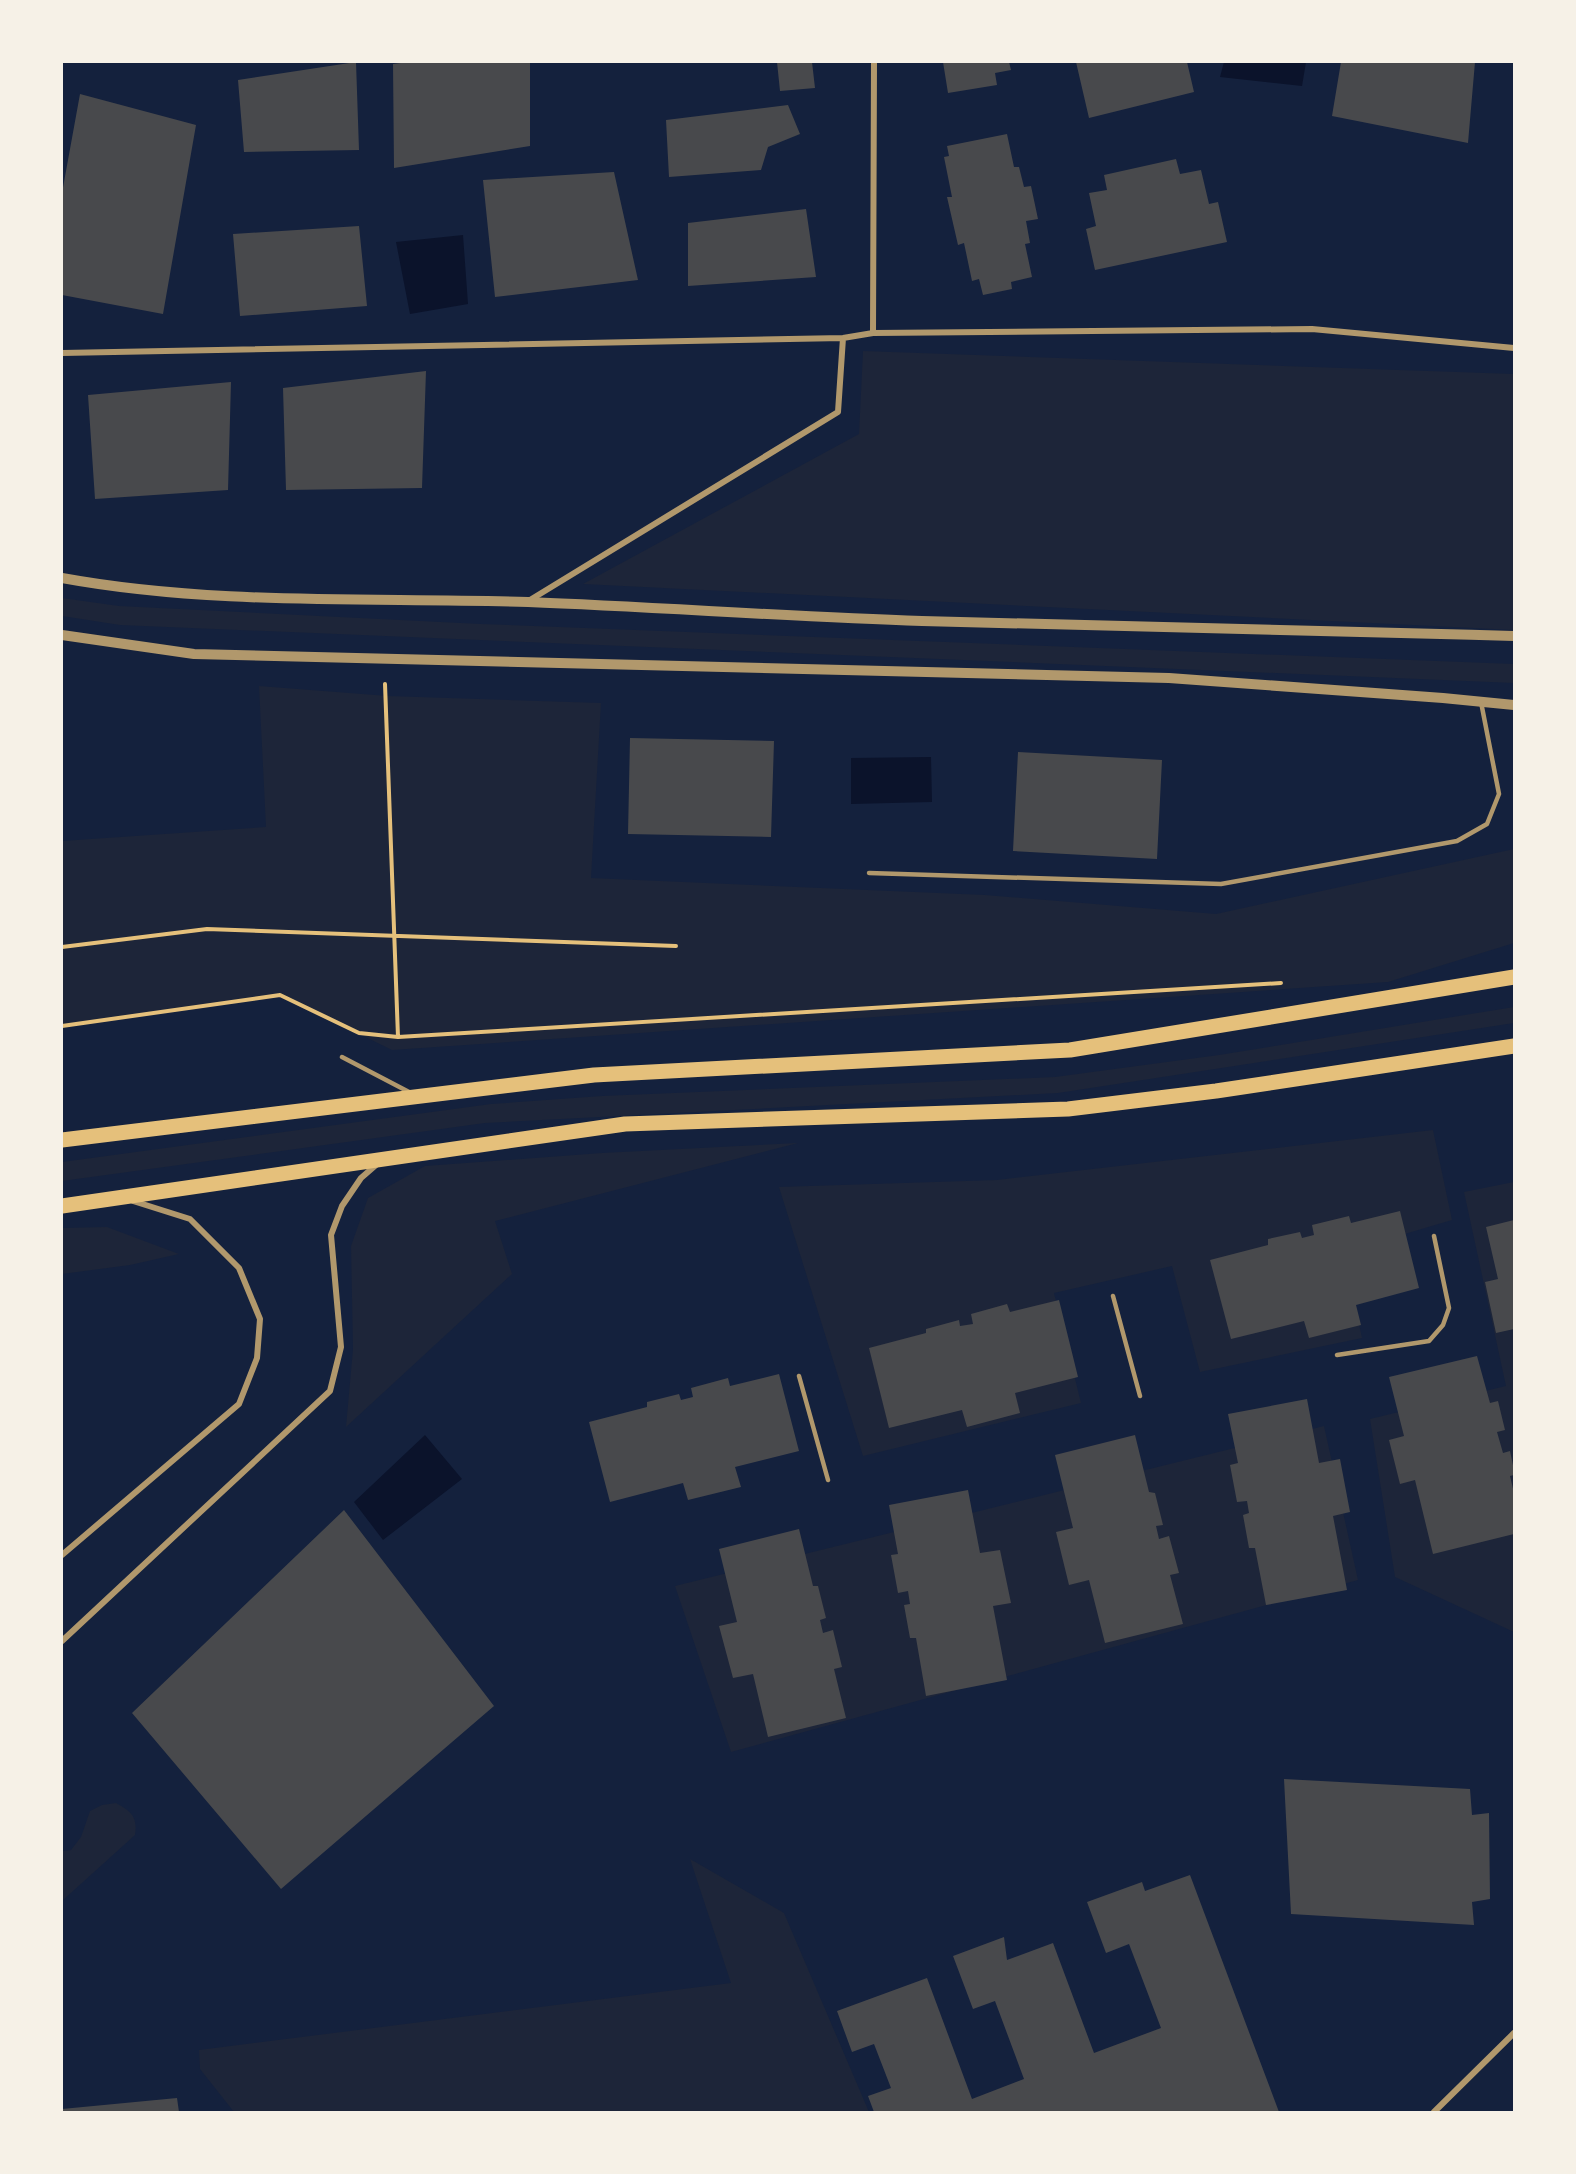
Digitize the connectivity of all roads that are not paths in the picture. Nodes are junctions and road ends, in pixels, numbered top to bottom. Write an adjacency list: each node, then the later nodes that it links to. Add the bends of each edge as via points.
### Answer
1 (874, 62): 2 (street)
2 (873, 333): 3 (street); 4 (street, via 1312,329)
3 (843, 338): 5 (street); 7 (street, via 838,412)
4 (1515, 348)
5 (62, 353)
6 (62, 578): 7 (street, via 124,590 330,600)
7 (527, 602): 9 (street, via 922,621)
8 (62, 635): 10 (street, via 194,654 1169,678)
9 (1515, 636)
10 (1481, 702): 11 (street); 12 (lane, via 1498,794 1487,824 1457,841 1221,884)
11 (1515, 705)
12 (869, 873)
13 (1515, 968): 15 (main road)
14 (1515, 977): 15 (main road)
15 (1465, 987): 18 (main road, via 1070,1050 594,1075)
16 (1515, 1046): 20 (main road, via 1068,1109 625,1125)
17 (342, 1056): 18 (lane)
18 (416, 1096): 19 (main road)
19 (62, 1140)
20 (381, 1160): 21 (main road); 30 (street, via 361,1178 342,1206 331,1235 341,1347 330,1391)
21 (123, 1198): 22 (main road); 29 (street, via 190,1219 239,1268 260,1319 257,1358 239,1404)
22 (62, 1206)
23 (1434, 1236): 25 (lane, via 1449,1308 1443,1325 1429,1341)
24 (1113, 1296): 27 (lane)
25 (1337, 1354)
26 (799, 1376): 28 (lane)
27 (1140, 1396)
28 (828, 1480)
29 (62, 1555)
30 (62, 1641)
31 (1515, 2033): 32 (street)
32 (1434, 2112)

